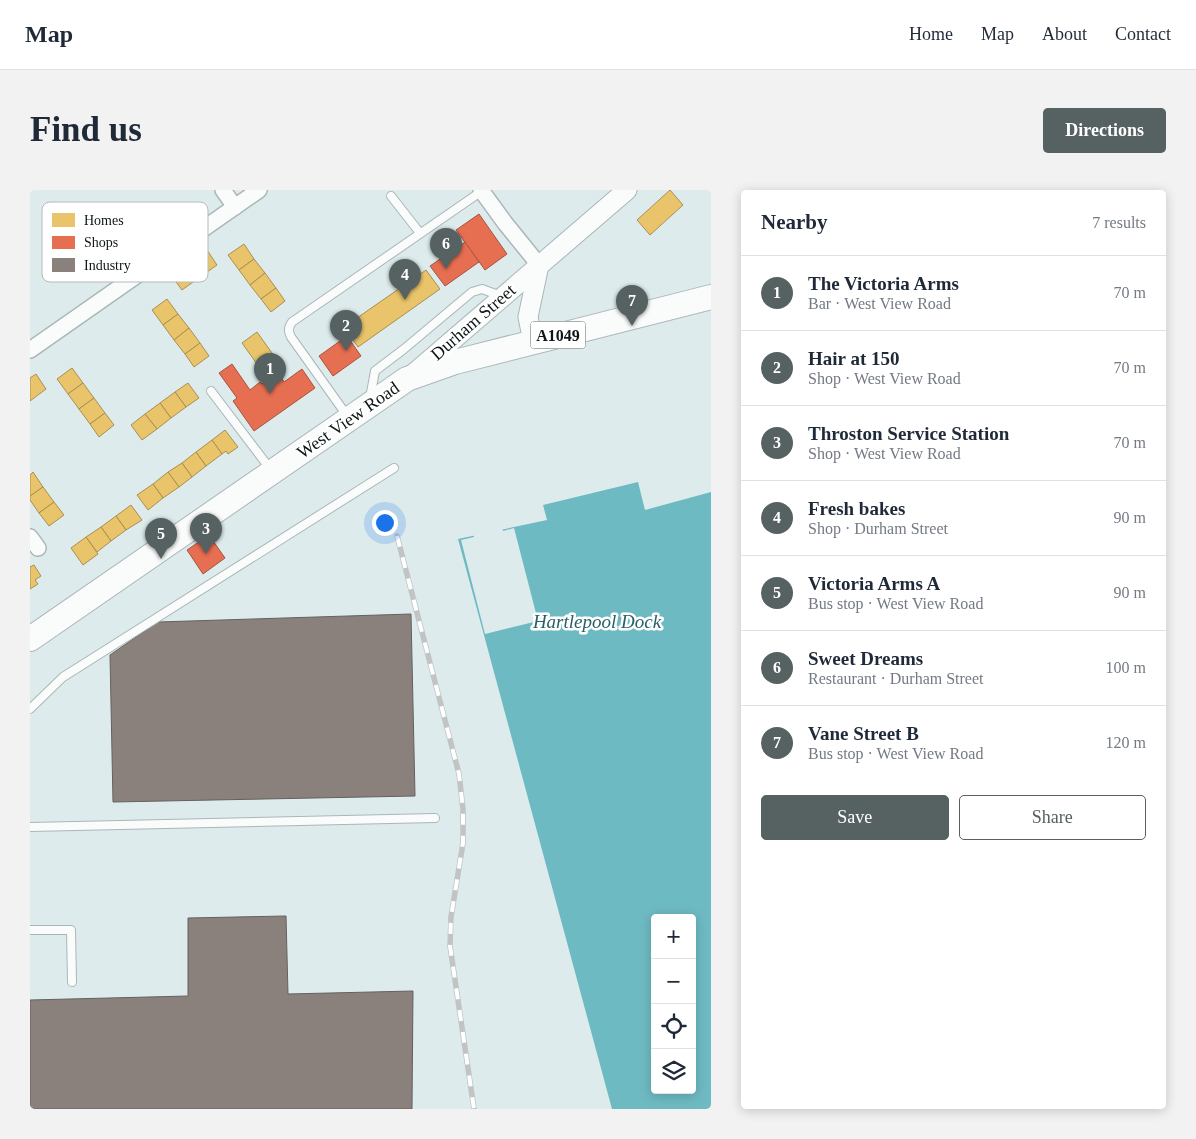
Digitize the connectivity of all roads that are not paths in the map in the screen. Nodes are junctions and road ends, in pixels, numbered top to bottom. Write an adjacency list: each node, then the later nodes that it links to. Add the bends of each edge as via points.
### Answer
1 (223, 190): 6 (street)
2 (259, 190): 6 (street)
3 (481, 190): 8 (lane); 9 (street)
4 (627, 190): 9 (street, Durham Street)
5 (391, 196): 8 (lane)
6 (235, 208): 7 (street)
7 (208, 227)
8 (420, 233): 18 (lane, via 289,327 290,337)
9 (539, 265): 11 (street, Durham Street); 13 (street, Durham Street, via 528,317)
10 (127, 282): 14 (street)
11 (502, 296): 15 (street, Durham Street); 17 (lane, via 482,289 472,292 376,371)
12 (711, 297): 13 (main road, West View Road / A1049)
13 (533, 342): 15 (main road, West View Road / A1049, via 455,362)
14 (31, 348)
15 (407, 379): 17 (main road, West View Road / A1049)
16 (211, 392): 20 (lane)
17 (369, 405): 18 (main road, West View Road / A1049)
18 (349, 419): 20 (main road, West View Road / A1049)
19 (394, 468): 22 (lane, via 63,677)
20 (272, 472): 21 (main road, West View Road / A1049)
21 (30, 639)
22 (30, 709)
23 (435, 818): 24 (lane)
24 (30, 827)
25 (30, 930): 26 (lane, via 71,930)
26 (72, 982)

